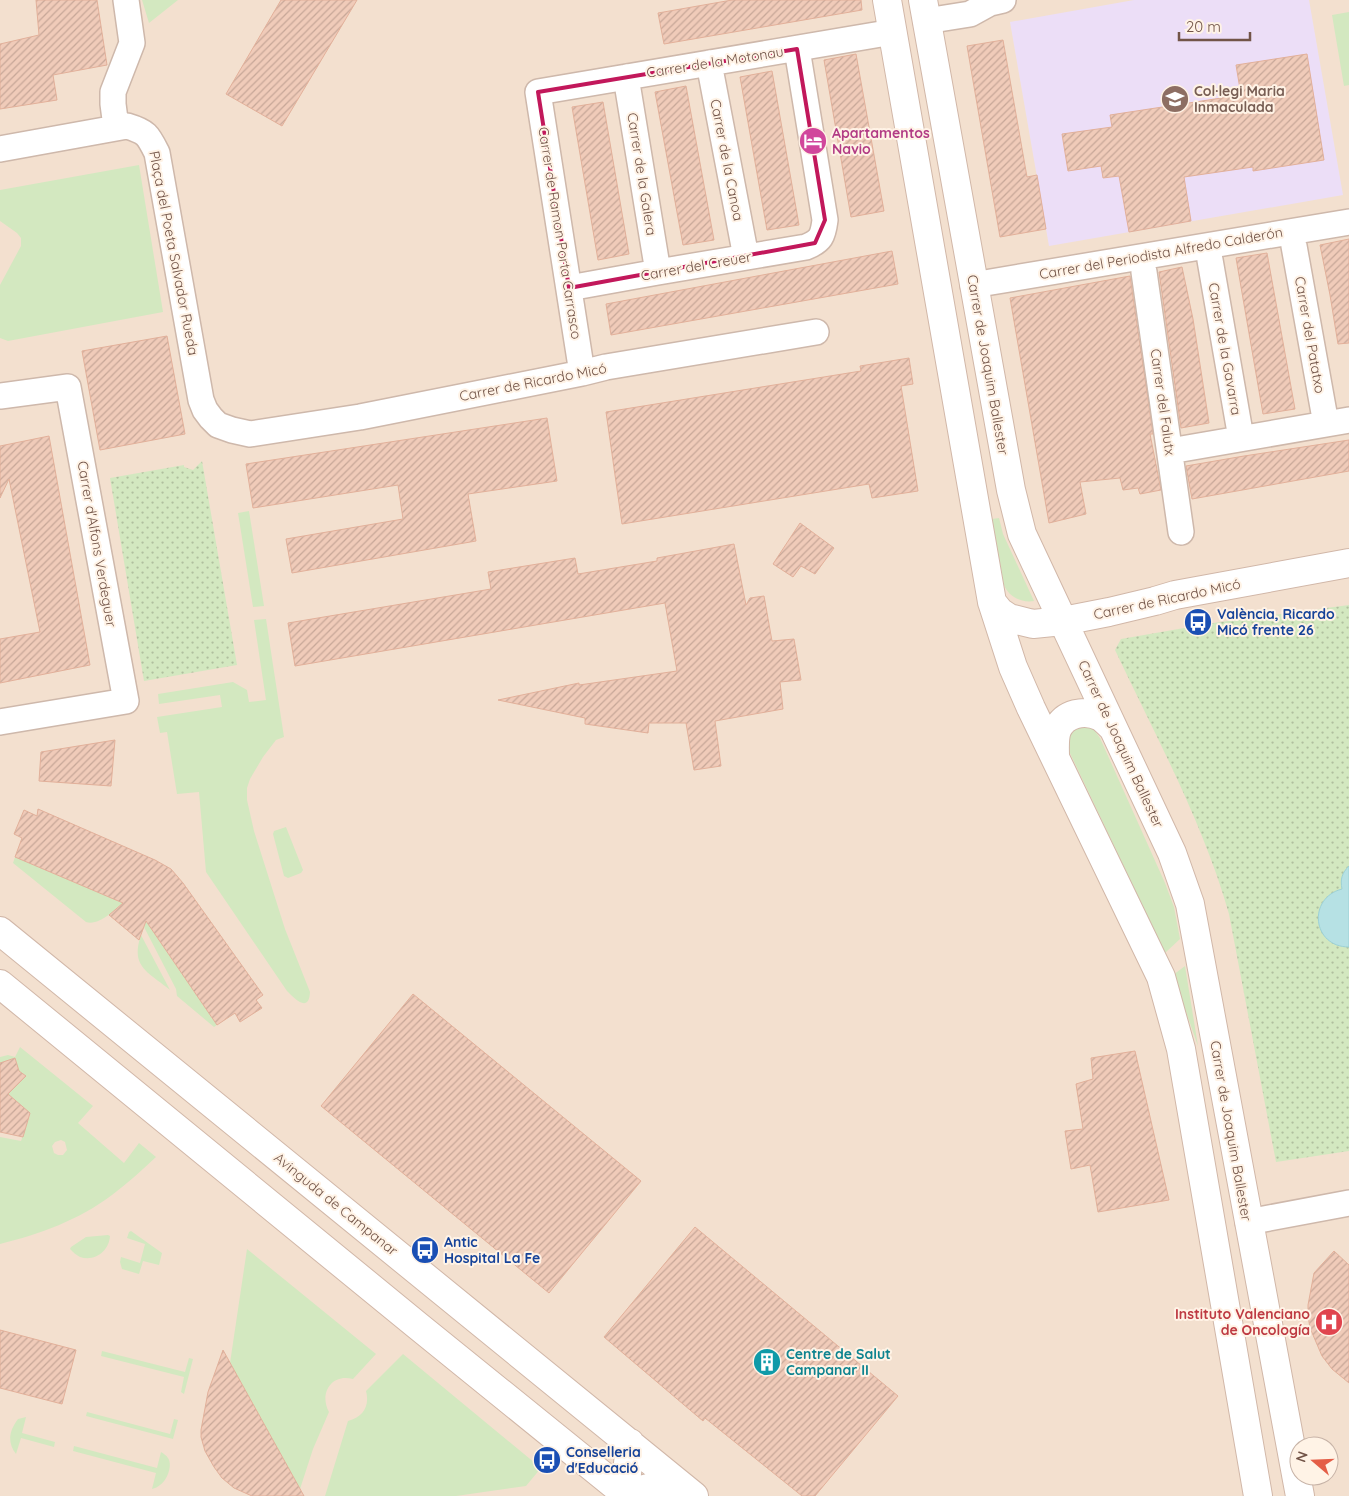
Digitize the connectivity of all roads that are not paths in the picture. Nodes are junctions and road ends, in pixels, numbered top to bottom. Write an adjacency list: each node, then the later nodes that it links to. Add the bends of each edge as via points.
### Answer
1 (126, 0): 10 (street, via 132,43 113,92)
2 (887, 0): 5 (street)
3 (1004, 0): 4 (street, via 970,14)
4 (924, 11): 18 (street, Carrer de Joaquim Ballester)
5 (893, 32): 6 (street, Carrer de la Motonau); 29 (street)
6 (797, 48): 7 (street, Carrer de la Motonau); 14 (street, Carrer del Creuer, via 824,230 816,243 806,247)
7 (709, 63): 8 (street, Carrer de la Motonau); 14 (street, Carrer de la Canoa)
8 (626, 77): 9 (street, Carrer de la Motonau); 16 (street, Carrer de la Galera)
9 (538, 92): 19 (street, Carrer de Ramon Porta Carrasco)
10 (116, 127): 11 (street, Plaça del Poeta Salvador Rueda); 24 (street, Plaça del Poeta Salvador Rueda, via 139,130 149,137 157,153 205,410 218,425)
11 (0, 149)
12 (1349, 222): 18 (street, Carrer del Periodista Alfredo Calderón)
13 (1294, 246): 23 (street, Carrer del Patatxo)
14 (746, 257): 16 (street, Carrer del Creuer)
15 (1210, 260): 25 (street, Carrer de la Gavarra)
16 (658, 272): 19 (street, Carrer del Creuer)
17 (1144, 272): 26 (street, Carrer del Falutx)
18 (973, 285): 30 (street, Carrer de Joaquim Ballester, via 1015,510 1022,534)
19 (569, 288): 21 (street, Carrer de Ramon Porta Carrasco)
20 (816, 332): 21 (street, Carrer de Ricardo Micó)
21 (582, 374): 24 (street, Carrer de Ricardo Micó, via 360,417)
22 (0, 396): 31 (street, Carrer d'Alfons Verdeguer, via 68,387 126,701)
23 (1337, 422): 25 (street)
24 (250, 434)
25 (1241, 438): 26 (street)
26 (1170, 451): 27 (street, Carrer del Falutx)
27 (1181, 532)
28 (1349, 562): 30 (street, Carrer de Ricardo Micó, via 1175,595)
29 (992, 602): 30 (street, Carrer de Ricardo Micó, via 1009,618 1033,624); 33 (street, via 1013,667)
30 (1063, 621): 32 (street, Carrer de Joaquim Ballester)
31 (0, 722)
32 (1113, 728): 33 (street, via 1101,718 1077,713 1067,718 1058,729); 40 (street, Carrer de Joaquim Ballester, via 1172,853 1190,904)
33 (1055, 757): 41 (street, via 1160,977 1181,1049)
34 (0, 931): 36 (street, Avinguda de Campanar)
35 (0, 984): 37 (street)
36 (278, 1157): 37 (street, via 265,1153 252,1158 245,1169); 39 (street, Avinguda de Campanar)
37 (251, 1189): 43 (street)
38 (1349, 1204): 40 (street)
39 (348, 1216): 42 (street, Avinguda de Campanar); 43 (street, via 337,1240)
40 (1248, 1222): 41 (street); 48 (street, Carrer de Joaquim Ballester)
41 (1211, 1229): 47 (street)
42 (384, 1243): 43 (street, via 357,1261); 44 (street, Avinguda de Campanar)
43 (337, 1260): 46 (street)
44 (630, 1443): 45 (street, Avinguda de Campanar); 46 (street)
45 (685, 1488): 46 (street)
46 (626, 1495)
47 (1258, 1496)
48 (1300, 1496)

